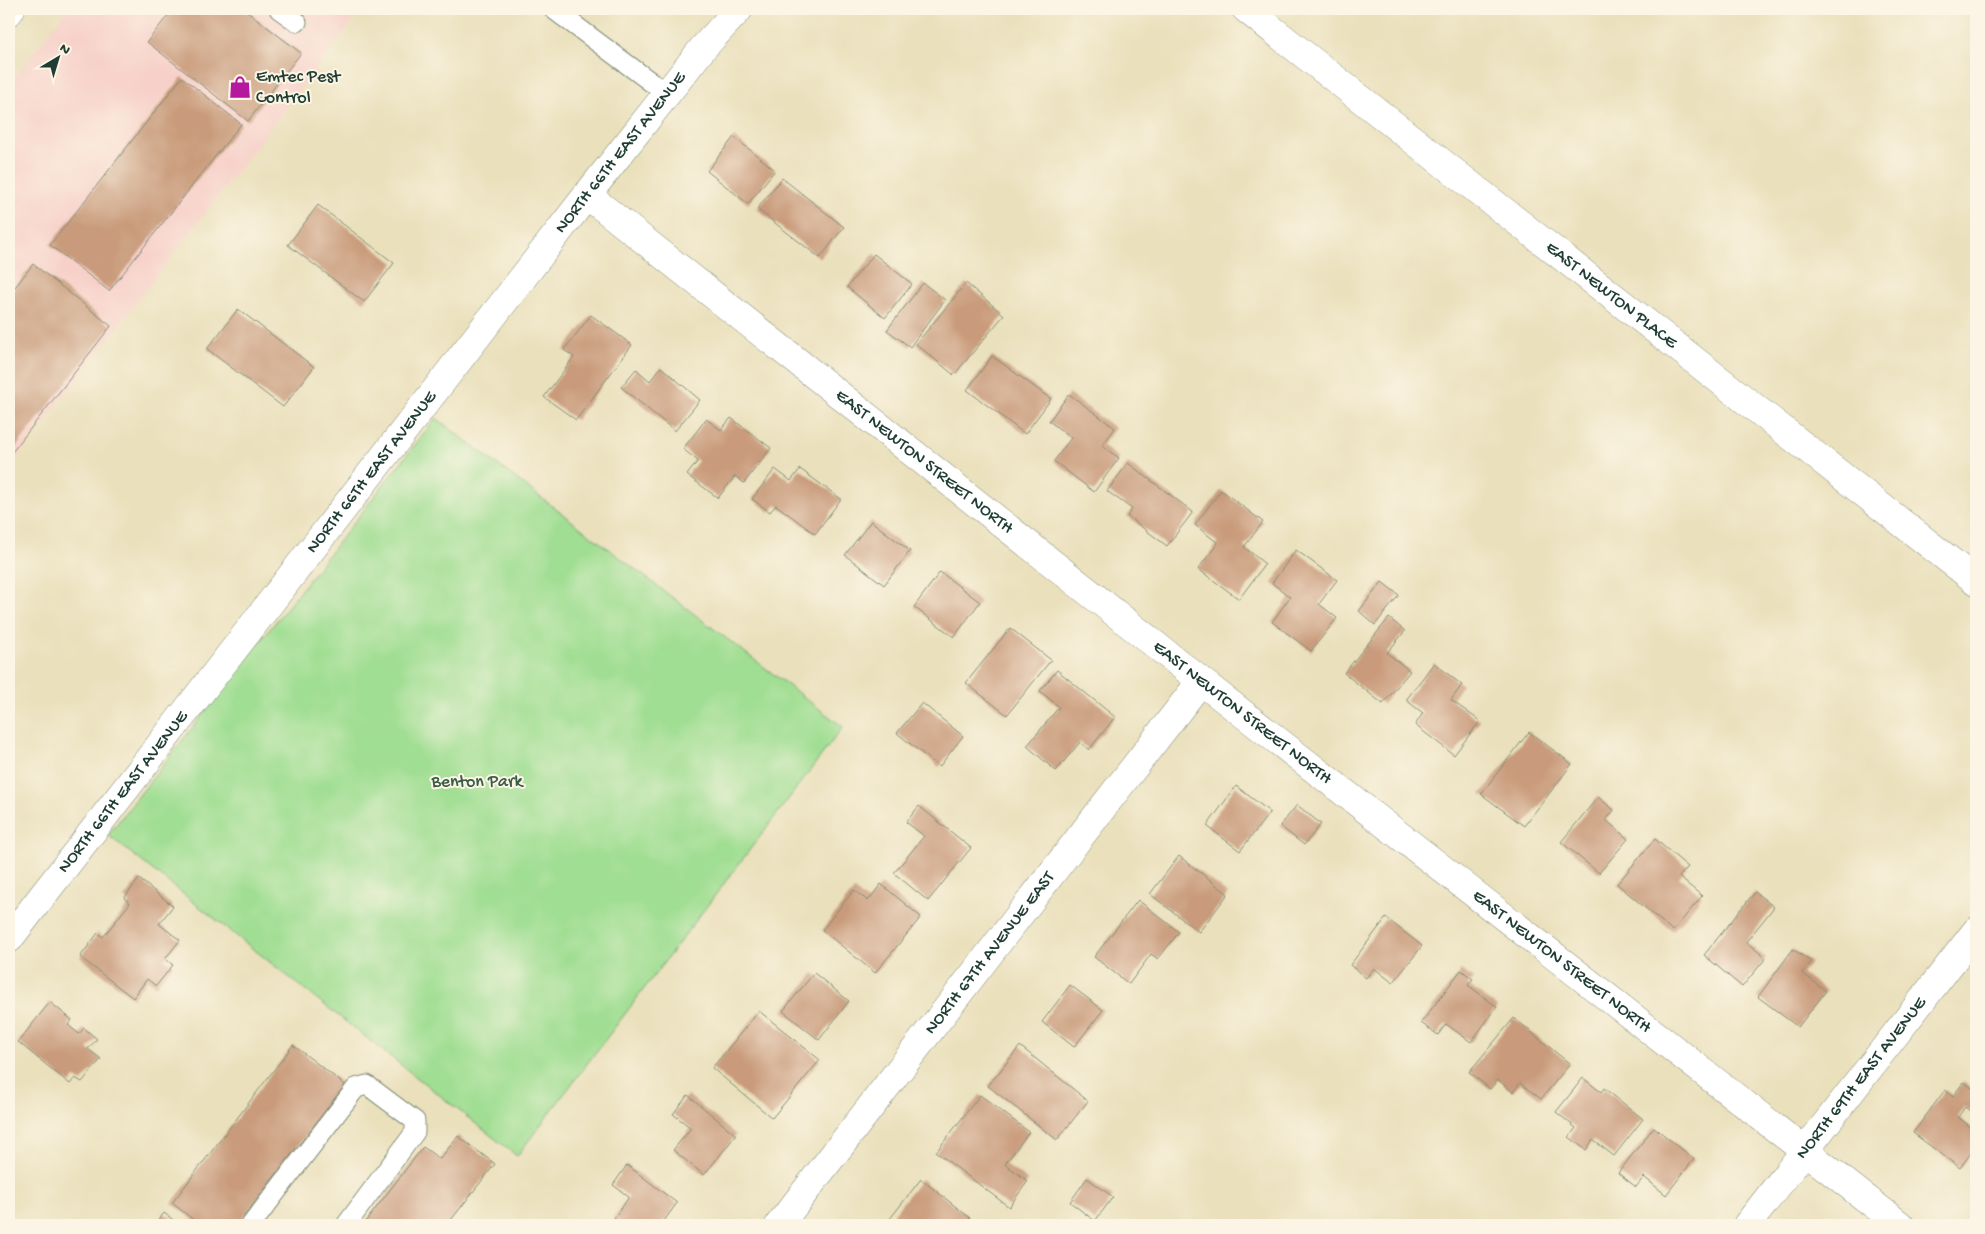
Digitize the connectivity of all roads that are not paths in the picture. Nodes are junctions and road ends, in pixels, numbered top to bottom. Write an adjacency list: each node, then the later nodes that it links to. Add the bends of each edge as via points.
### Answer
1 (11, 9): 6 (street)
2 (279, 9): 7 (lane)
3 (553, 9): 8 (lane)
4 (739, 9): 8 (street, NORTH 66TH EAST AVENUE)
5 (1246, 9): 10 (street, EAST NEWTON PLACE)
6 (9, 12)
7 (297, 22)
8 (667, 94): 9 (street, NORTH 66TH EAST AVENUE)
9 (587, 195): 11 (street, EAST NEWTON STREET NORTH); 13 (street, NORTH 66TH EAST AVENUE)
10 (1976, 581)
11 (1201, 681): 14 (street, EAST NEWTON STREET NORTH); 17 (street, NORTH 67TH AVENUE EAST)
12 (1976, 931): 14 (street, NORTH 69TH EAST AVENUE)
13 (9, 939)
14 (1805, 1151): 18 (street, NORTH 69TH EAST AVENUE); 19 (street, EAST NEWTON STREET NORTH)
15 (251, 1225): 16 (lane, via 356,1088 368,1085 414,1121 415,1132)
16 (346, 1225)
17 (780, 1225)
18 (1747, 1225)
19 (1900, 1225)

